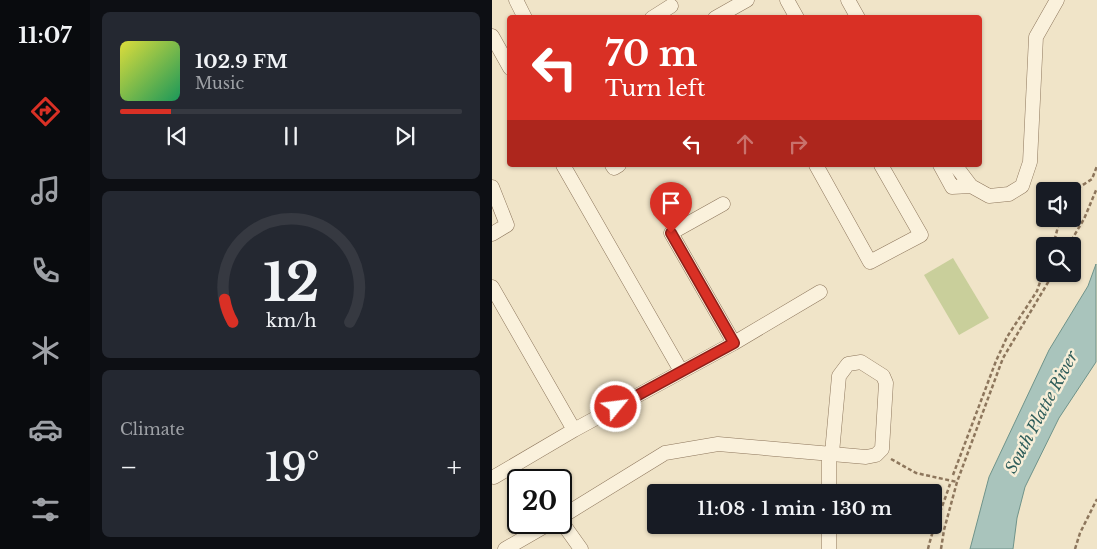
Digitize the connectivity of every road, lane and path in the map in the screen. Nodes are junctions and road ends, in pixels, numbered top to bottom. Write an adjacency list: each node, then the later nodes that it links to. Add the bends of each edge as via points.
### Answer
1 (516, 0): 8 (street)
2 (747, 0): 7 (street)
3 (787, 0): 10 (street)
4 (1057, 0): 20 (street, via 1036,37 1030,162 1022,186 1009,194 989,196)
5 (850, 1): 11 (street)
6 (672, 8): 9 (street)
7 (731, 14)
8 (524, 15)
9 (658, 15)
10 (795, 15)
11 (857, 15)
12 (492, 36): 13 (street)
13 (507, 63)
14 (1096, 166): 21 (path, via 1092,179)
15 (564, 167): 32 (street)
16 (817, 167): 17 (street, via 870,262 921,235)
17 (883, 167)
18 (941, 167): 20 (street, via 952,187)
19 (956, 167): 20 (street)
20 (971, 186)
21 (1081, 186)
22 (492, 187): 25 (street, via 507,225)
23 (1096, 188): 26 (path)
24 (723, 204): 31 (street, via 671,233)
25 (492, 234)
26 (1073, 237)
27 (1040, 282): 36 (path, via 1007,337)
28 (1047, 282): 38 (path, via 1003,358)
29 (492, 287): 33 (street)
30 (820, 292): 31 (street)
31 (734, 343): 32 (street)
32 (680, 372): 33 (street)
33 (574, 430): 37 (street)
34 (882, 449): 35 (street, via 876,455 866,457); 35 (street, via 886,383 883,376 861,362 848,364 839,376); 38 (path, via 892,460 916,473)
35 (831, 453): 39 (street); 42 (street, via 718,444 665,452)
36 (953, 475)
37 (493, 476)
38 (957, 482): 50 (path)
39 (829, 484)
40 (950, 484): 49 (path)
41 (1096, 499): 51 (path)
42 (572, 510)
43 (531, 534): 46 (street)
44 (570, 534): 47 (street)
45 (829, 534): 48 (street)
46 (505, 549)
47 (581, 549)
48 (829, 549)
49 (928, 549)
50 (941, 549)
51 (1075, 549)

